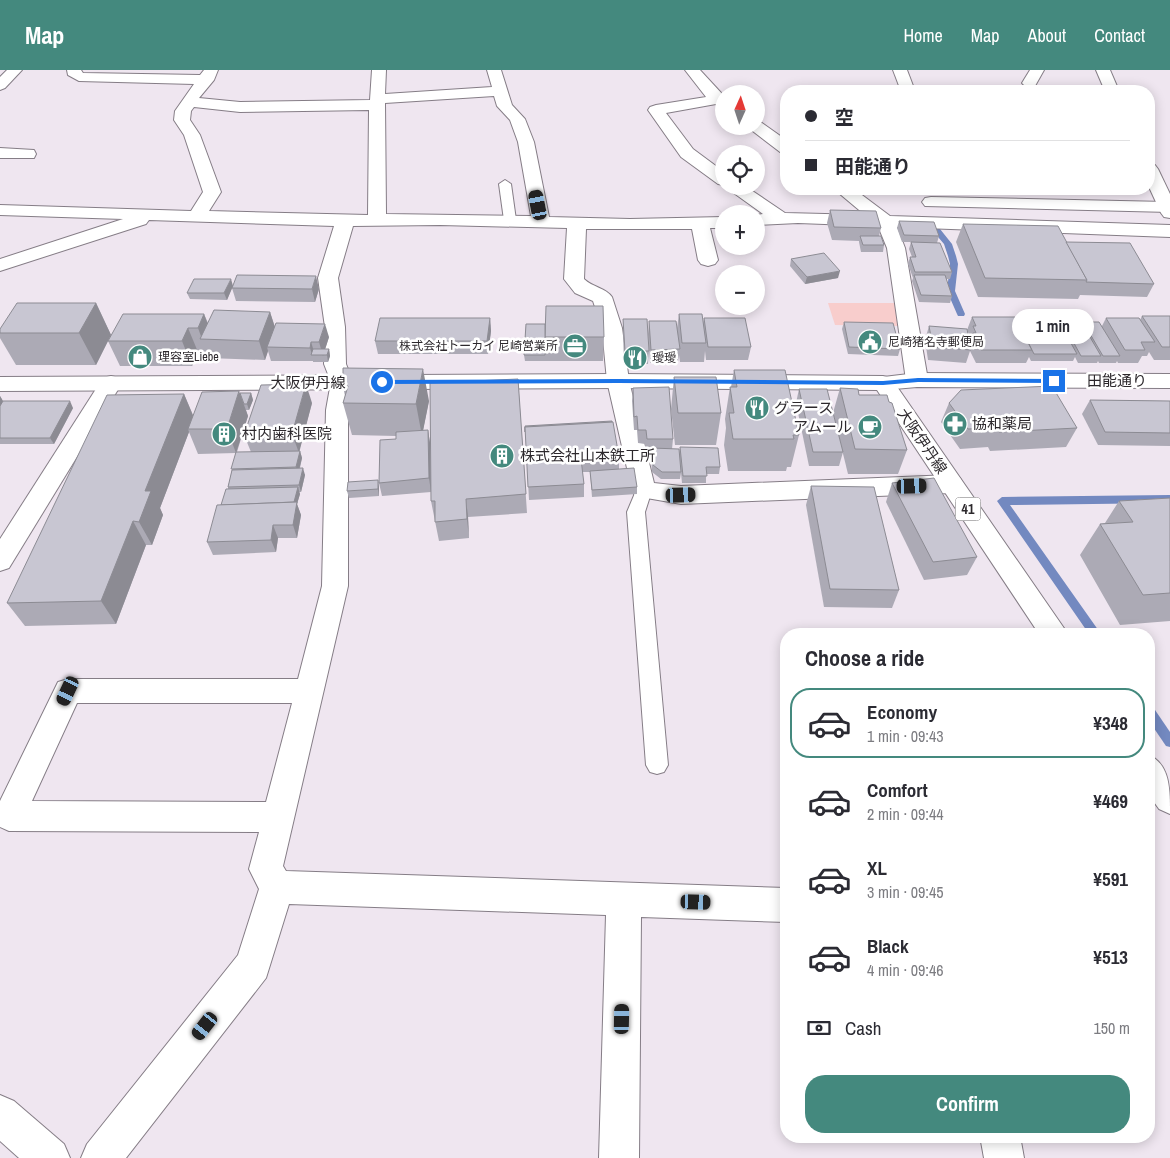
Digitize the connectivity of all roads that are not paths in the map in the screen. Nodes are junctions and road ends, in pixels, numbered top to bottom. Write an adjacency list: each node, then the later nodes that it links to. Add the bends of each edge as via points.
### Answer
1 (15, 70): 9 (street)
2 (74, 70): 8 (street, via 79,77)
3 (379, 70): 15 (street)
4 (494, 70): 12 (street)
5 (692, 70): 13 (street)
6 (900, 70): 10 (street)
7 (1103, 70): 11 (street)
8 (208, 75): 14 (street)
9 (0, 85)
10 (906, 85)
11 (1109, 85)
12 (501, 91): 15 (street); 36 (street, via 505,106 517,119 526,142)
13 (715, 95)
14 (190, 102): 15 (street, via 240,107); 30 (street, via 183,111 182,120 192,135 212,192)
15 (377, 102): 31 (street)
16 (715, 102): 21 (street, via 656,110 687,153)
17 (765, 133): 18 (street)
18 (780, 144)
19 (0, 153): 20 (street)
20 (28, 154)
21 (715, 173)
22 (1155, 181): 28 (street)
23 (505, 184): 34 (lane)
24 (747, 195): 32 (street)
25 (851, 195): 37 (street)
26 (935, 195): 28 (street); 39 (street)
27 (0, 210): 29 (street)
28 (1169, 210)
29 (154, 215): 30 (street); 44 (street)
30 (196, 217): 33 (street)
31 (377, 219): 33 (street); 34 (street)
32 (782, 219): 35 (street); 37 (street)
33 (345, 220): 48 (street, via 328,278 335,328 335,364)
34 (510, 220): 36 (street)
35 (765, 220)
36 (541, 221): 38 (street)
37 (885, 221): 39 (street); 45 (street, via 896,248)
38 (577, 222): 41 (street); 46 (street, via 574,279 586,292 602,297 612,328)
39 (917, 222): 42 (street)
40 (715, 223): 41 (street)
41 (700, 224): 43 (street)
42 (1170, 232)
43 (708, 260)
44 (0, 266)
45 (918, 380): 47 (street, 田能通り); 49 (street, 田能通り)
46 (618, 381): 48 (street, 大阪伊丹線); 49 (street, 大阪伊丹線); 53 (street)
47 (1170, 381)
48 (342, 382): 51 (street, 大阪伊丹線); 56 (street, via 338,410 335,586)
49 (883, 383): 52 (street, 大阪伊丹線 / 41)
50 (0, 384): 51 (street, 大阪伊丹線)
51 (111, 384): 54 (street)
52 (951, 484): 53 (street, via 681,495); 55 (street, 大阪伊丹線 / 41)
53 (644, 490): 57 (lane, via 636,512)
54 (0, 561)
55 (1050, 628)
56 (310, 691): 60 (street); 60 (street, via 68,691 9,816)
57 (657, 765)
58 (1155, 778): 59 (street)
59 (1170, 799)
60 (279, 817): 61 (street, via 266,868)
61 (277, 887): 62 (street); 67 (street, via 252,965)
62 (624, 899): 63 (street); 68 (street)
63 (780, 906)
64 (0, 1115): 66 (street)
65 (1001, 1143): 69 (street)
66 (50, 1158)
67 (102, 1158)
68 (619, 1158)
69 (1004, 1158)

